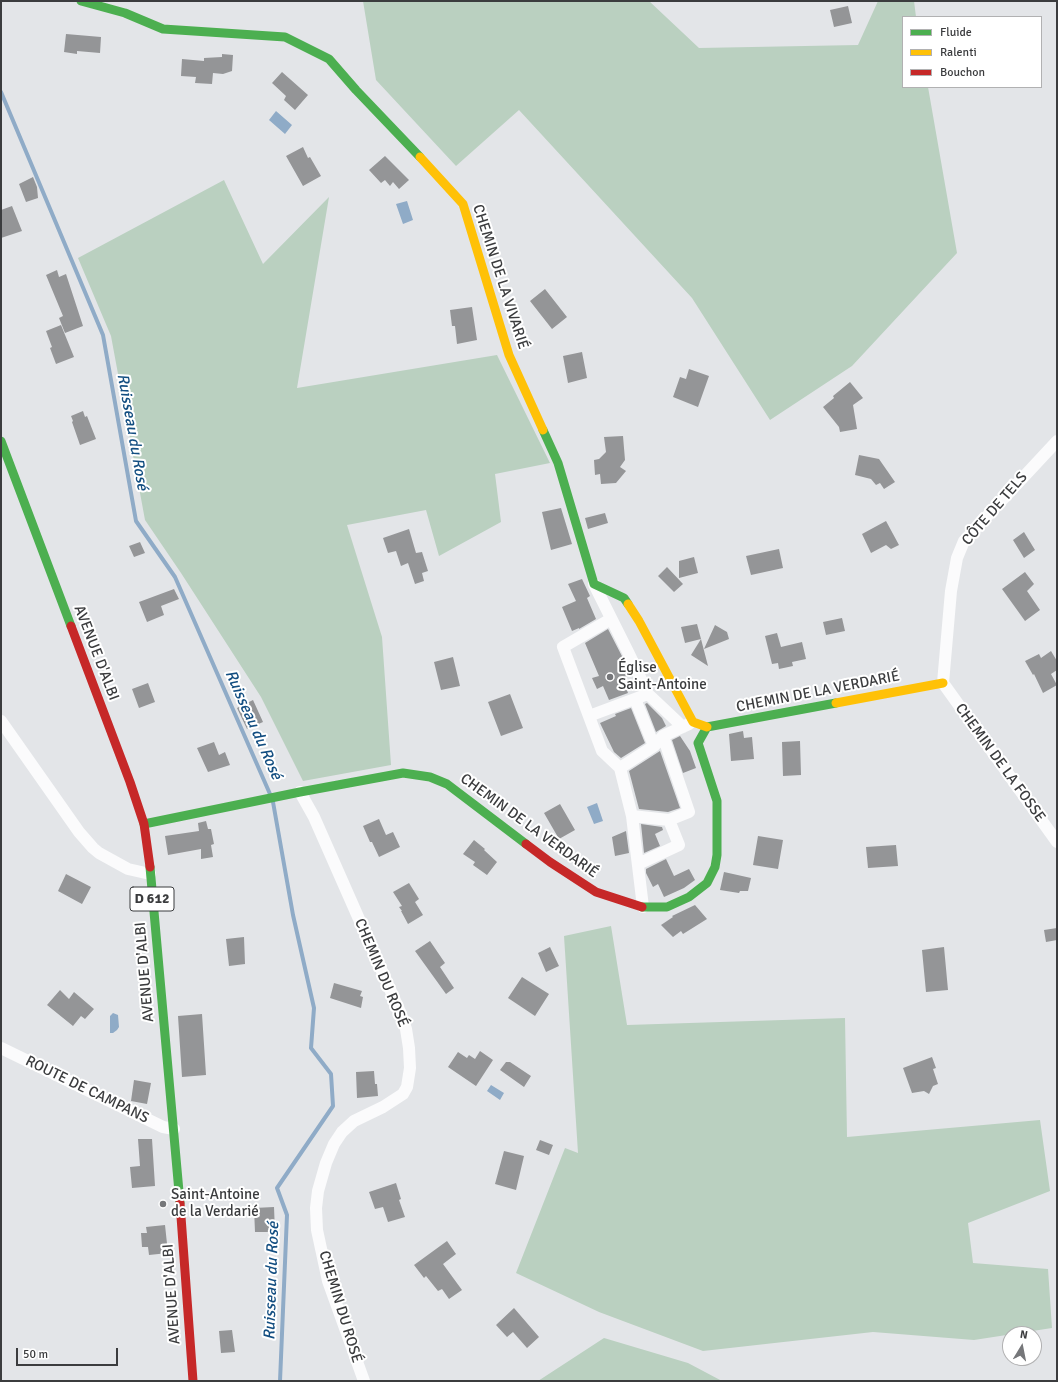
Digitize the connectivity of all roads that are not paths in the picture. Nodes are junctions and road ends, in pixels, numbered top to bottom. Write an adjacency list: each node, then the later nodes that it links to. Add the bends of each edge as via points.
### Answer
1 (81, 1): 4 (street, CHEMIN DE LA VIVARIÉ, via 163,29 285,37 329,59 463,204 509,355 558,463)
2 (1, 441): 19 (street, AVENUE D'ALBI / D 612)
3 (1057, 441): 6 (street, CÔTE DE TELS, via 964,541 957,558 951,591)
4 (594, 584): 5 (street); 11 (street, via 624,598 639,621)
5 (611, 619): 7 (street); 9 (street, via 563,647)
6 (943, 684): 12 (street, CHEMIN DE LA VERDARIÉ); 20 (street, CHEMIN DE LA FOSSE)
7 (648, 694): 8 (street); 11 (street)
8 (635, 699): 9 (street); 14 (street)
9 (589, 716): 15 (street, via 602,751)
10 (1, 721): 22 (street, via 78,832 93,848 128,869)
11 (688, 725): 12 (street); 13 (street)
12 (707, 728): 23 (street, CHEMIN DE LA VERDARIÉ, via 698,743 717,801 715,867 707,883 689,897 667,907)
13 (663, 736): 14 (street); 18 (street, via 689,812)
14 (654, 746): 15 (street)
15 (620, 768): 17 (street)
16 (300, 792): 19 (street, CHEMIN DE LA VERDARIÉ); 23 (street, CHEMIN DE LA VERDARIÉ, via 403,773 430,777 447,784 582,884 596,892); 27 (street, CHEMIN DU ROSÉ, via 314,817 400,1012 409,1048 410,1068 407,1087 403,1094 354,1121 342,1132 331,1150 318,1192 317,1230 328,1281)
17 (632, 816): 18 (street); 21 (street)
18 (669, 820): 21 (street, via 679,845)
19 (144, 824): 22 (street, AVENUE D'ALBI / D 612)
20 (1057, 842)
21 (638, 864): 23 (street)
22 (150, 874): 25 (street, AVENUE D'ALBI / D 612)
23 (643, 907)
24 (1, 1048): 25 (street, ROUTE DE CAMPANS, via 163,1127)
25 (174, 1129): 26 (street, AVENUE D'ALBI / D 612)
26 (193, 1381)
27 (364, 1381)

